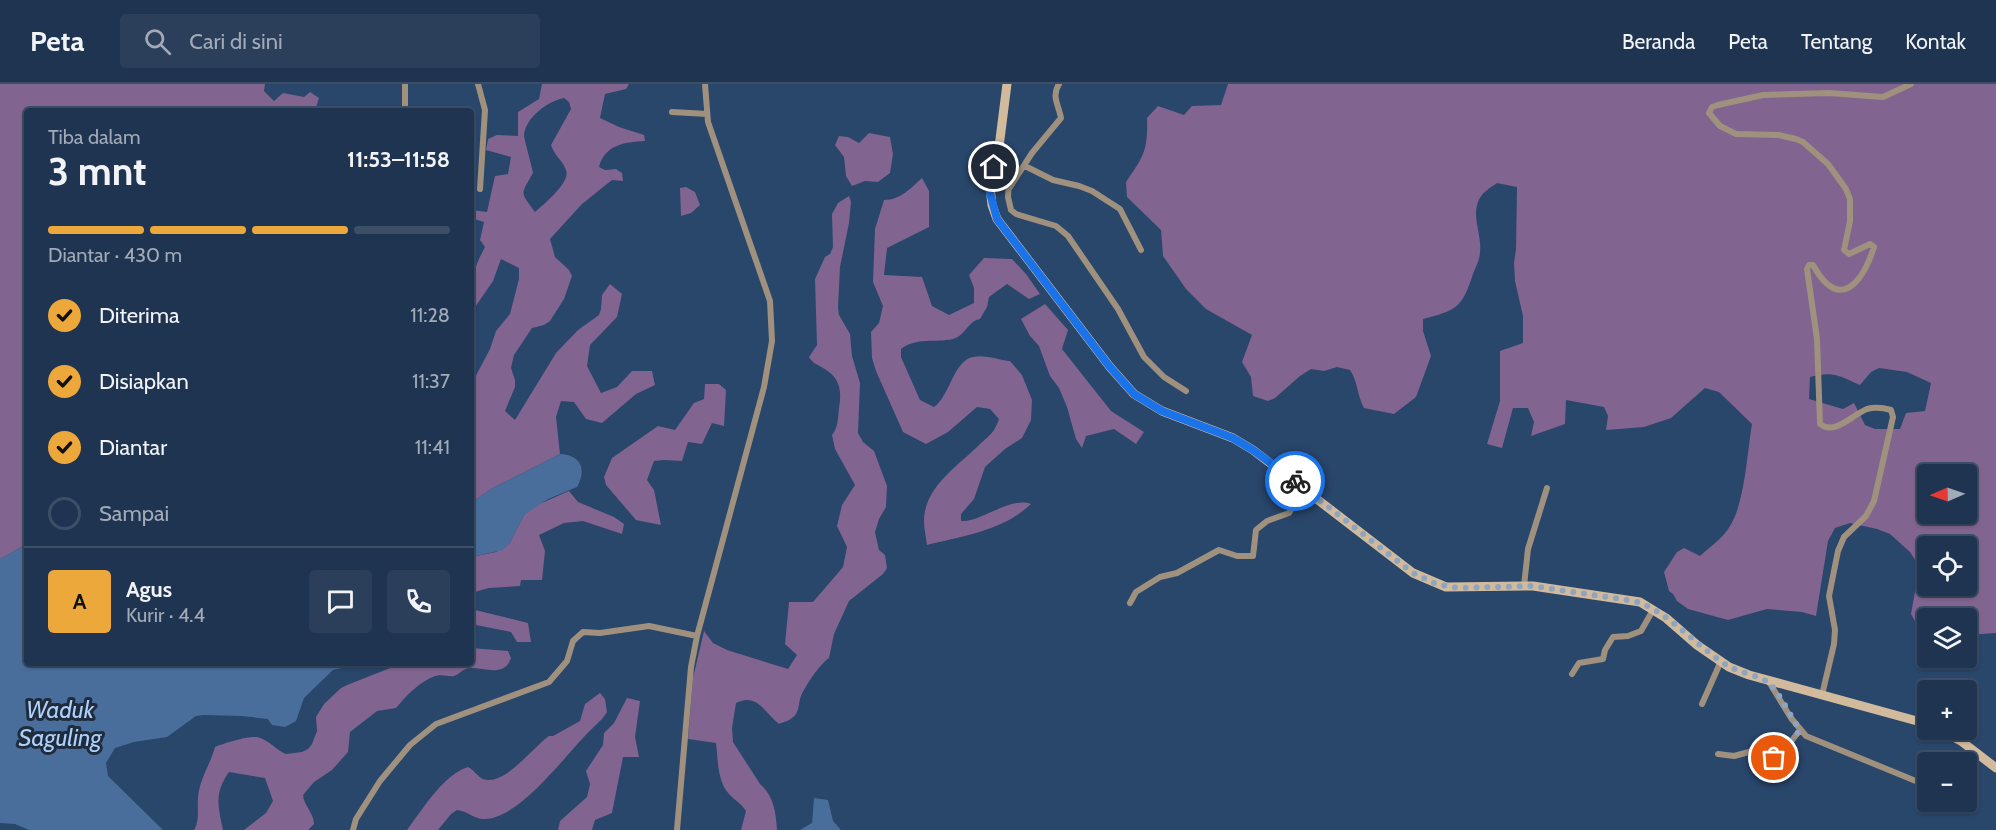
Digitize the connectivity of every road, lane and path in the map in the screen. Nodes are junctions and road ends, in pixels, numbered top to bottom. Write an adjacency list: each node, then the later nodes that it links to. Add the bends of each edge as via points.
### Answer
1 (405, 84): 7 (street)
2 (478, 84): 13 (street, via 485,103)
3 (705, 84): 9 (street)
4 (1007, 84): 10 (main road)
5 (1059, 84): 11 (street, via 1055,99 1061,118)
6 (1911, 84): 25 (street, via 1883,97 1829,93 1755,95 1712,107 1709,113 1720,126 1736,134 1778,135 1803,142 1828,164 1848,194 1850,221 1845,252 1870,244 1874,247 1854,284 1840,291 1832,289 1813,265 1807,269 1817,339 1820,424 1835,428 1870,408 1889,409 1893,413 1874,501 1866,516 1844,537 1838,551 1829,596 1834,644)
7 (405, 108)
8 (672, 112): 9 (street)
9 (707, 114): 21 (street, via 770,301 772,341 764,387)
10 (999, 147): 12 (street); 16 (main road, via 990,193 997,219 1122,381 1134,394 1162,411 1233,438)
11 (1025, 166): 12 (street); 14 (street, via 1053,180 1083,187 1114,204)
12 (1010, 188): 15 (street, via 1011,210 1056,225 1068,236 1118,309 1144,357)
13 (480, 189)
14 (1141, 250)
15 (1186, 391)
16 (1304, 488): 18 (main road, via 1424,579 1458,588); 19 (street, via 1289,513 1256,530 1253,556 1220,550 1175,574 1160,577 1136,592)
17 (1548, 489): 18 (street, via 1528,549)
18 (1524, 586): 20 (main road, via 1634,601)
19 (1130, 603)
20 (1653, 610): 22 (main road); 23 (street, via 1641,632 1613,637 1602,658 1579,663)
21 (697, 636): 33 (street, via 649,626 583,632 573,641 567,660 549,682 436,724 410,744 380,782); 34 (street)
22 (1721, 661): 24 (main road); 26 (street)
23 (1572, 674)
24 (1769, 682): 25 (main road); 28 (street)
25 (1822, 695): 27 (main road)
26 (1702, 704)
27 (1917, 721)
28 (1800, 730): 30 (street, via 1779,757 1749,752 1734,756); 32 (street, via 1811,739)
29 (1959, 740): 31 (main road)
30 (1718, 754)
31 (1996, 768)
32 (1917, 782)
33 (353, 830)
34 (676, 830)

